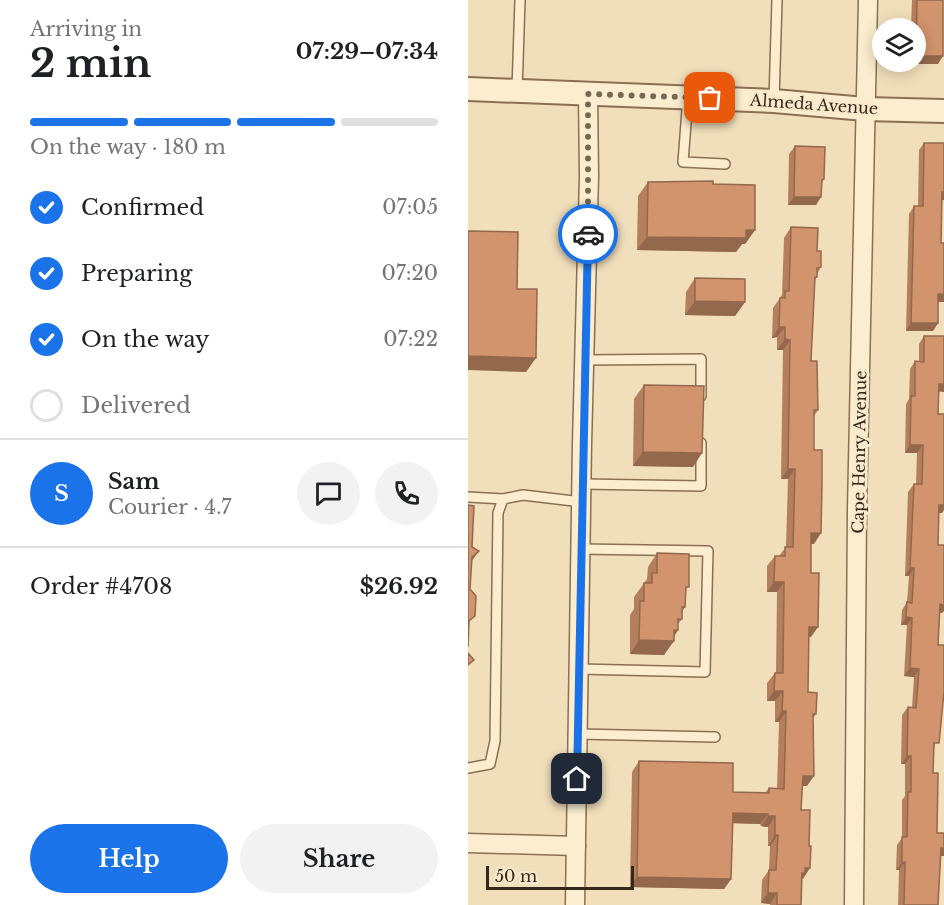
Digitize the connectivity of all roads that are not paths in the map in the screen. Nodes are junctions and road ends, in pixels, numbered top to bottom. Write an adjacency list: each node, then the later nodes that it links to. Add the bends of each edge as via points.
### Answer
1 (520, 0): 5 (lane)
2 (777, 0): 8 (lane)
3 (868, 0): 9 (street, Cape Henry Avenue)
4 (468, 89): 5 (street, Almeda Avenue)
5 (517, 91): 6 (street, Almeda Avenue)
6 (588, 94): 7 (street, Almeda Avenue); 12 (street)
7 (688, 97): 8 (street, Almeda Avenue); 11 (lane, via 683,162)
8 (774, 101): 9 (street, Almeda Avenue)
9 (866, 109): 10 (street, Almeda Avenue); 26 (street, Cape Henry Avenue)
10 (944, 111)
11 (725, 164)
12 (585, 360): 13 (lane, via 702,359); 15 (street)
13 (701, 405)
14 (701, 428): 15 (lane, via 701,486)
15 (582, 493): 17 (lane); 18 (street)
16 (468, 497): 17 (lane)
17 (503, 499): 22 (lane, via 498,513 495,741 490,764)
18 (581, 549): 19 (street); 19 (lane, via 708,551 705,672)
19 (579, 669): 20 (street)
20 (578, 734): 21 (lane); 24 (street)
21 (715, 737)
22 (468, 768)
23 (468, 843): 24 (street)
24 (576, 846): 25 (street)
25 (575, 905)
26 (854, 905)

